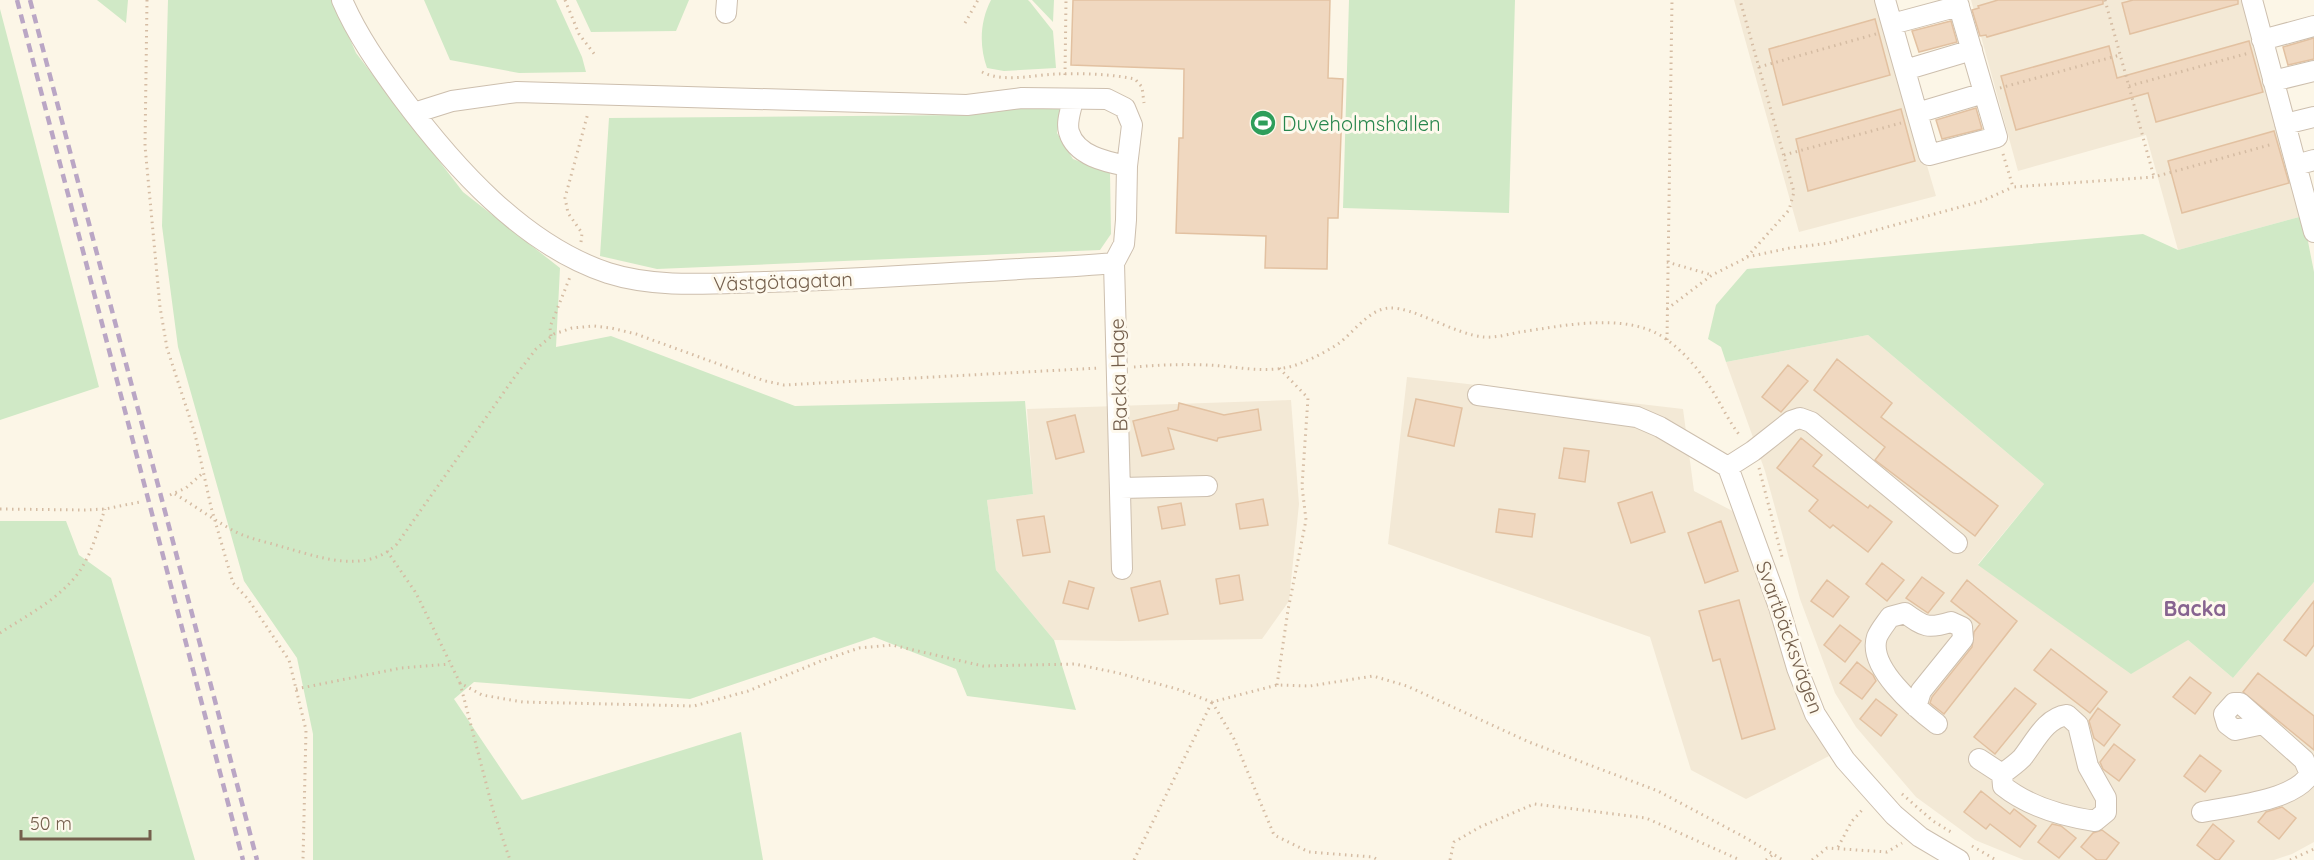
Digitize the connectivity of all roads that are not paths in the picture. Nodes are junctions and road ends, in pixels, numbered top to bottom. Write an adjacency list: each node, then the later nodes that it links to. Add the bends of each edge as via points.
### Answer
1 (342, 0): 14 (street, Västgötagatan, via 374,58)
2 (1885, 0): 6 (street)
3 (2252, 0): 7 (street)
4 (1958, 3): 6 (street); 8 (street)
5 (2314, 26): 7 (street)
6 (1892, 27): 9 (street)
7 (2264, 44): 11 (street)
8 (1972, 50): 9 (street); 12 (street)
9 (1905, 70): 15 (street)
10 (2314, 71): 11 (street)
11 (2273, 81): 17 (street)
12 (1984, 93): 15 (street); 15 (street, via 1997,137 1929,155)
13 (1072, 100): 14 (street, via 1022,98 967,105 517,92 452,101); 19 (street, via 1069,133 1076,144 1088,155); 19 (street, via 1107,99 1125,108 1132,125)
14 (414, 113): 22 (street, Västgötagatan, via 452,160 518,221 576,260 609,274 693,284 818,281)
15 (1918, 115)
16 (2314, 117): 17 (street)
17 (2287, 132): 18 (street)
18 (2305, 163): 20 (street)
19 (1127, 166): 22 (street, via 1124,244)
20 (2311, 206): 21 (street)
21 (2314, 232)
22 (1114, 263): 26 (street, Backa Hage)
23 (1478, 395): 24 (street, via 1637,417)
24 (1728, 467): 27 (street, via 1800,418 1810,422); 35 (street, Svartbäcksvägen, via 1815,714 1845,760 1876,797 1913,831)
25 (1207, 486): 26 (street)
26 (1121, 488): 28 (street, Backa Hage)
27 (1957, 543)
28 (1122, 569)
29 (1916, 707): 29 (street, via 1895,687 1878,659 1876,639 1890,617 1905,613 1922,625 1934,627 1951,622 1962,627 1963,639 1921,691); 30 (street)
30 (1937, 724)
31 (2263, 724): 34 (street, via 2304,760 2310,774 2305,782 2289,793)
32 (1979, 759): 33 (street)
33 (2002, 774): 33 (street, via 2020,760 2049,724 2067,715 2078,725 2088,766 2106,798 2106,812 2095,820 2036,806 2003,786)
34 (2202, 812)
35 (1959, 860)

